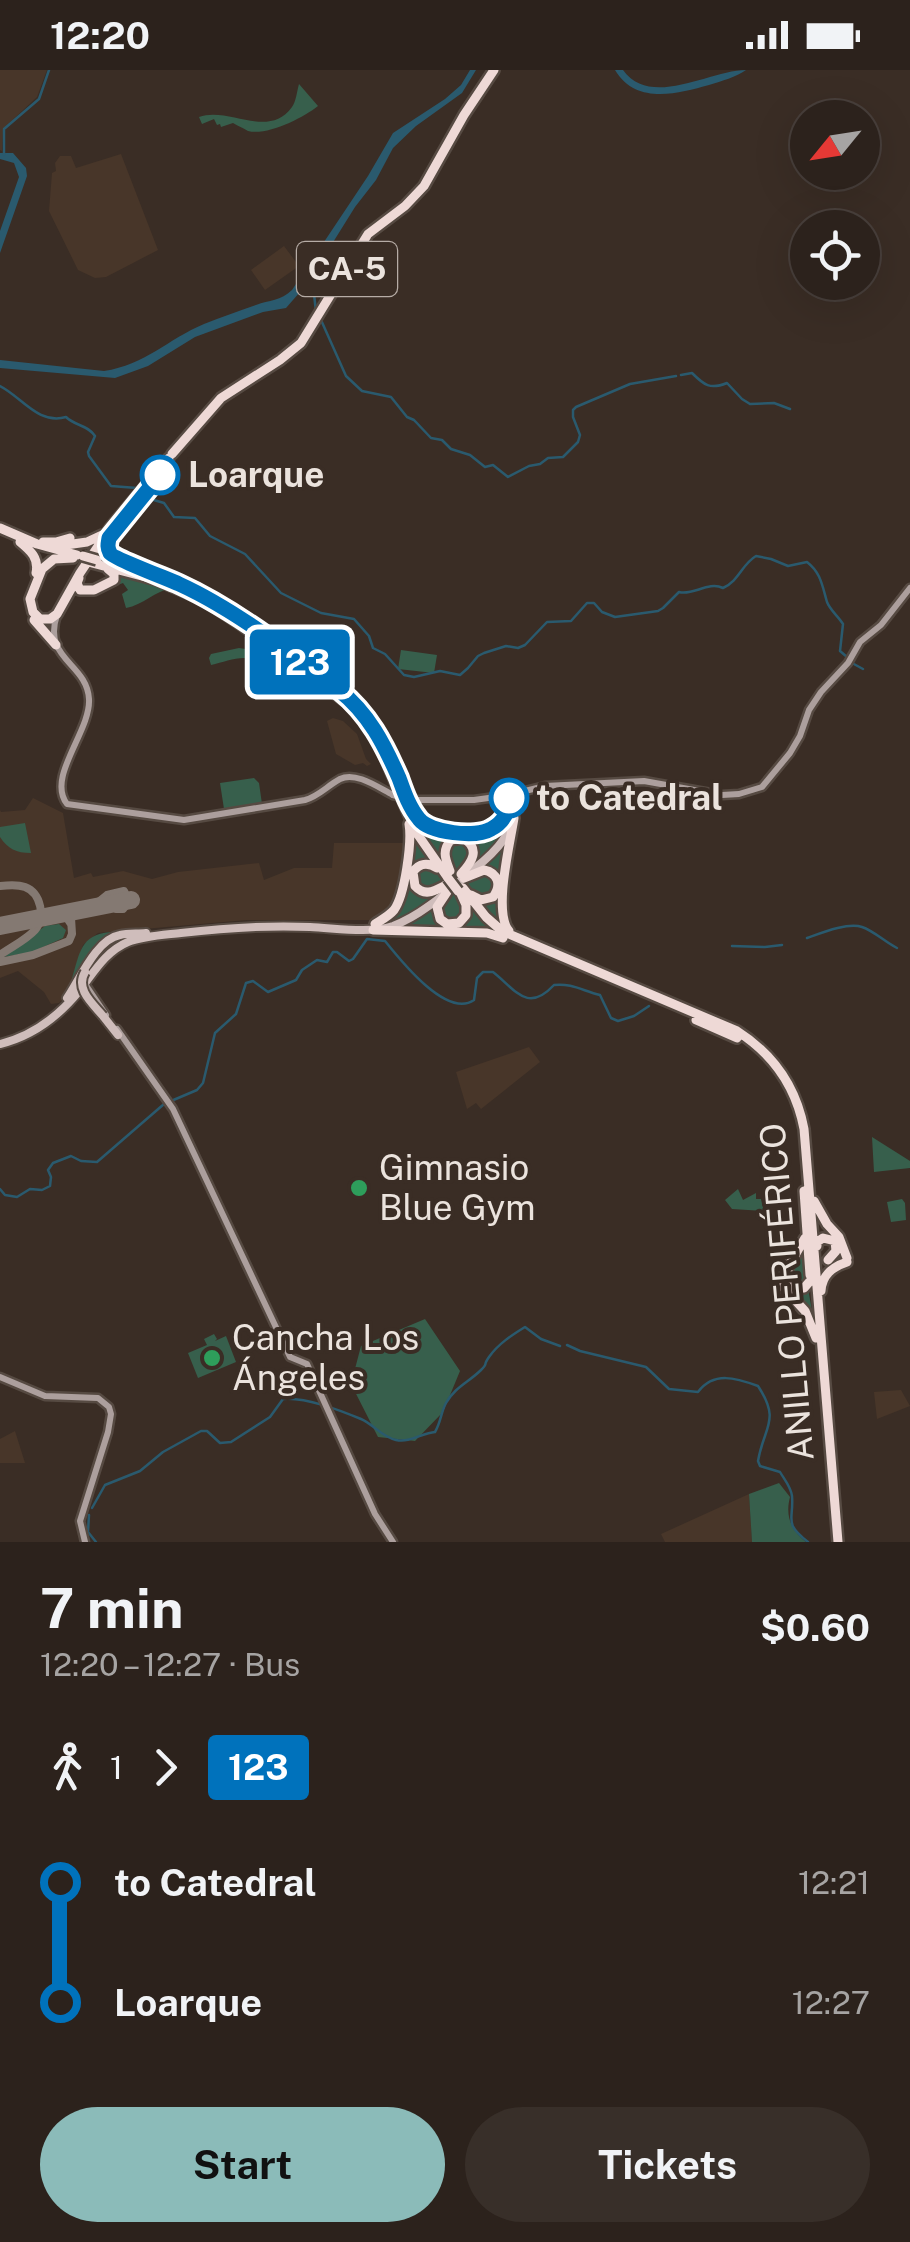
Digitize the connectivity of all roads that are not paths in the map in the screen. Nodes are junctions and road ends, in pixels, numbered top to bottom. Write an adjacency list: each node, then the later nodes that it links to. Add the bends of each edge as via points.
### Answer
1 (494, 70): 2 (highway, CA-5, via 424,186 368,234 301,343 221,398)
2 (173, 456): 3 (highway, CA-5); 4 (highway, CA-5)
3 (123, 520): 9 (highway, CA-5); 12 (highway, via 109,538 112,556)
4 (111, 527): 8 (highway, via 95,540); 9 (highway, CA-5)
5 (0, 529): 6 (highway, via 41,541); 7 (highway, ANILLO PERIFÉRICO); 8 (highway, ANILLO PERIFÉRICO)
6 (70, 538)
7 (20, 542): 10 (highway, ANILLO PERIFÉRICO); 14 (highway, via 36,559 27,606 31,615)
8 (50, 547): 10 (highway, ANILLO PERIFÉRICO)
9 (97, 548): 11 (highway, CA-5)
10 (87, 560): 11 (highway, via 114,580 84,591); 12 (highway, ANILLO PERIFÉRICO); 14 (highway, via 54,559 39,574 30,606); 17 (highway, ANILLO PERIFÉRICO, via 204,600 348,703 370,728)
11 (80, 573): 14 (highway, CA-5)
12 (162, 577): 17 (highway, ANILLO PERIFÉRICO, via 221,605 351,701 383,742)
13 (910, 588): 16 (main road, via 817,698 790,753 762,787 722,794 644,781 545,786)
14 (50, 622): 15 (highway)
15 (56, 646): 17 (main road, bridge, via 90,698 63,774 67,804 196,819 305,800 347,777)
16 (510, 798): 17 (main road); 17 (highway, via 502,820 477,834 430,828); 18 (main road); 19 (main road, via 502,838)
17 (410, 808): 19 (highway, ANILLO PERIFÉRICO); 20 (highway, via 401,894)
18 (514, 818): 19 (main road, via 500,847); 21 (highway, via 501,915)
19 (456, 882): 20 (main road, via 412,916); 21 (highway, ANILLO PERIFÉRICO, via 485,923)
20 (374, 927): 21 (highway); 23 (main road, via 266,926 138,939); 23 (main road, via 242,923 126,935 108,944)
21 (508, 937): 27 (highway, ANILLO PERIFÉRICO, via 736,1024 760,1041 801,1116); 28 (highway, ANILLO PERIFÉRICO, via 734,1036 758,1054 792,1106)
22 (110, 944): 23 (main road)
23 (83, 980): 24 (main road); 24 (main road, bridge, via 82,988); 25 (main road, via 50,1016); 25 (main road, via 50,1021); 26 (main road)
24 (118, 1034): 26 (main road)
25 (0, 1043)
26 (144, 1069): 37 (main road, via 173,1109 290,1357 304,1362)
27 (810, 1188): 29 (highway, ANILLO PERIFÉRICO); 33 (highway, via 848,1257 824,1278)
28 (806, 1220): 31 (highway, via 802,1245); 32 (highway, ANILLO PERIFÉRICO)
29 (815, 1258): 30 (highway, via 817,1242 829,1238 837,1248); 33 (highway, ANILLO PERIFÉRICO)
30 (828, 1260)
31 (782, 1278): 32 (highway, via 794,1289); 34 (highway)
32 (811, 1280): 34 (highway, ANILLO PERIFÉRICO)
33 (820, 1324): 38 (highway, ANILLO PERIFÉRICO)
34 (816, 1338): 38 (highway, ANILLO PERIFÉRICO)
35 (0, 1377): 36 (main road, via 45,1396 98,1398 112,1414 80,1522)
36 (85, 1542)
37 (393, 1542)
38 (836, 1542)

